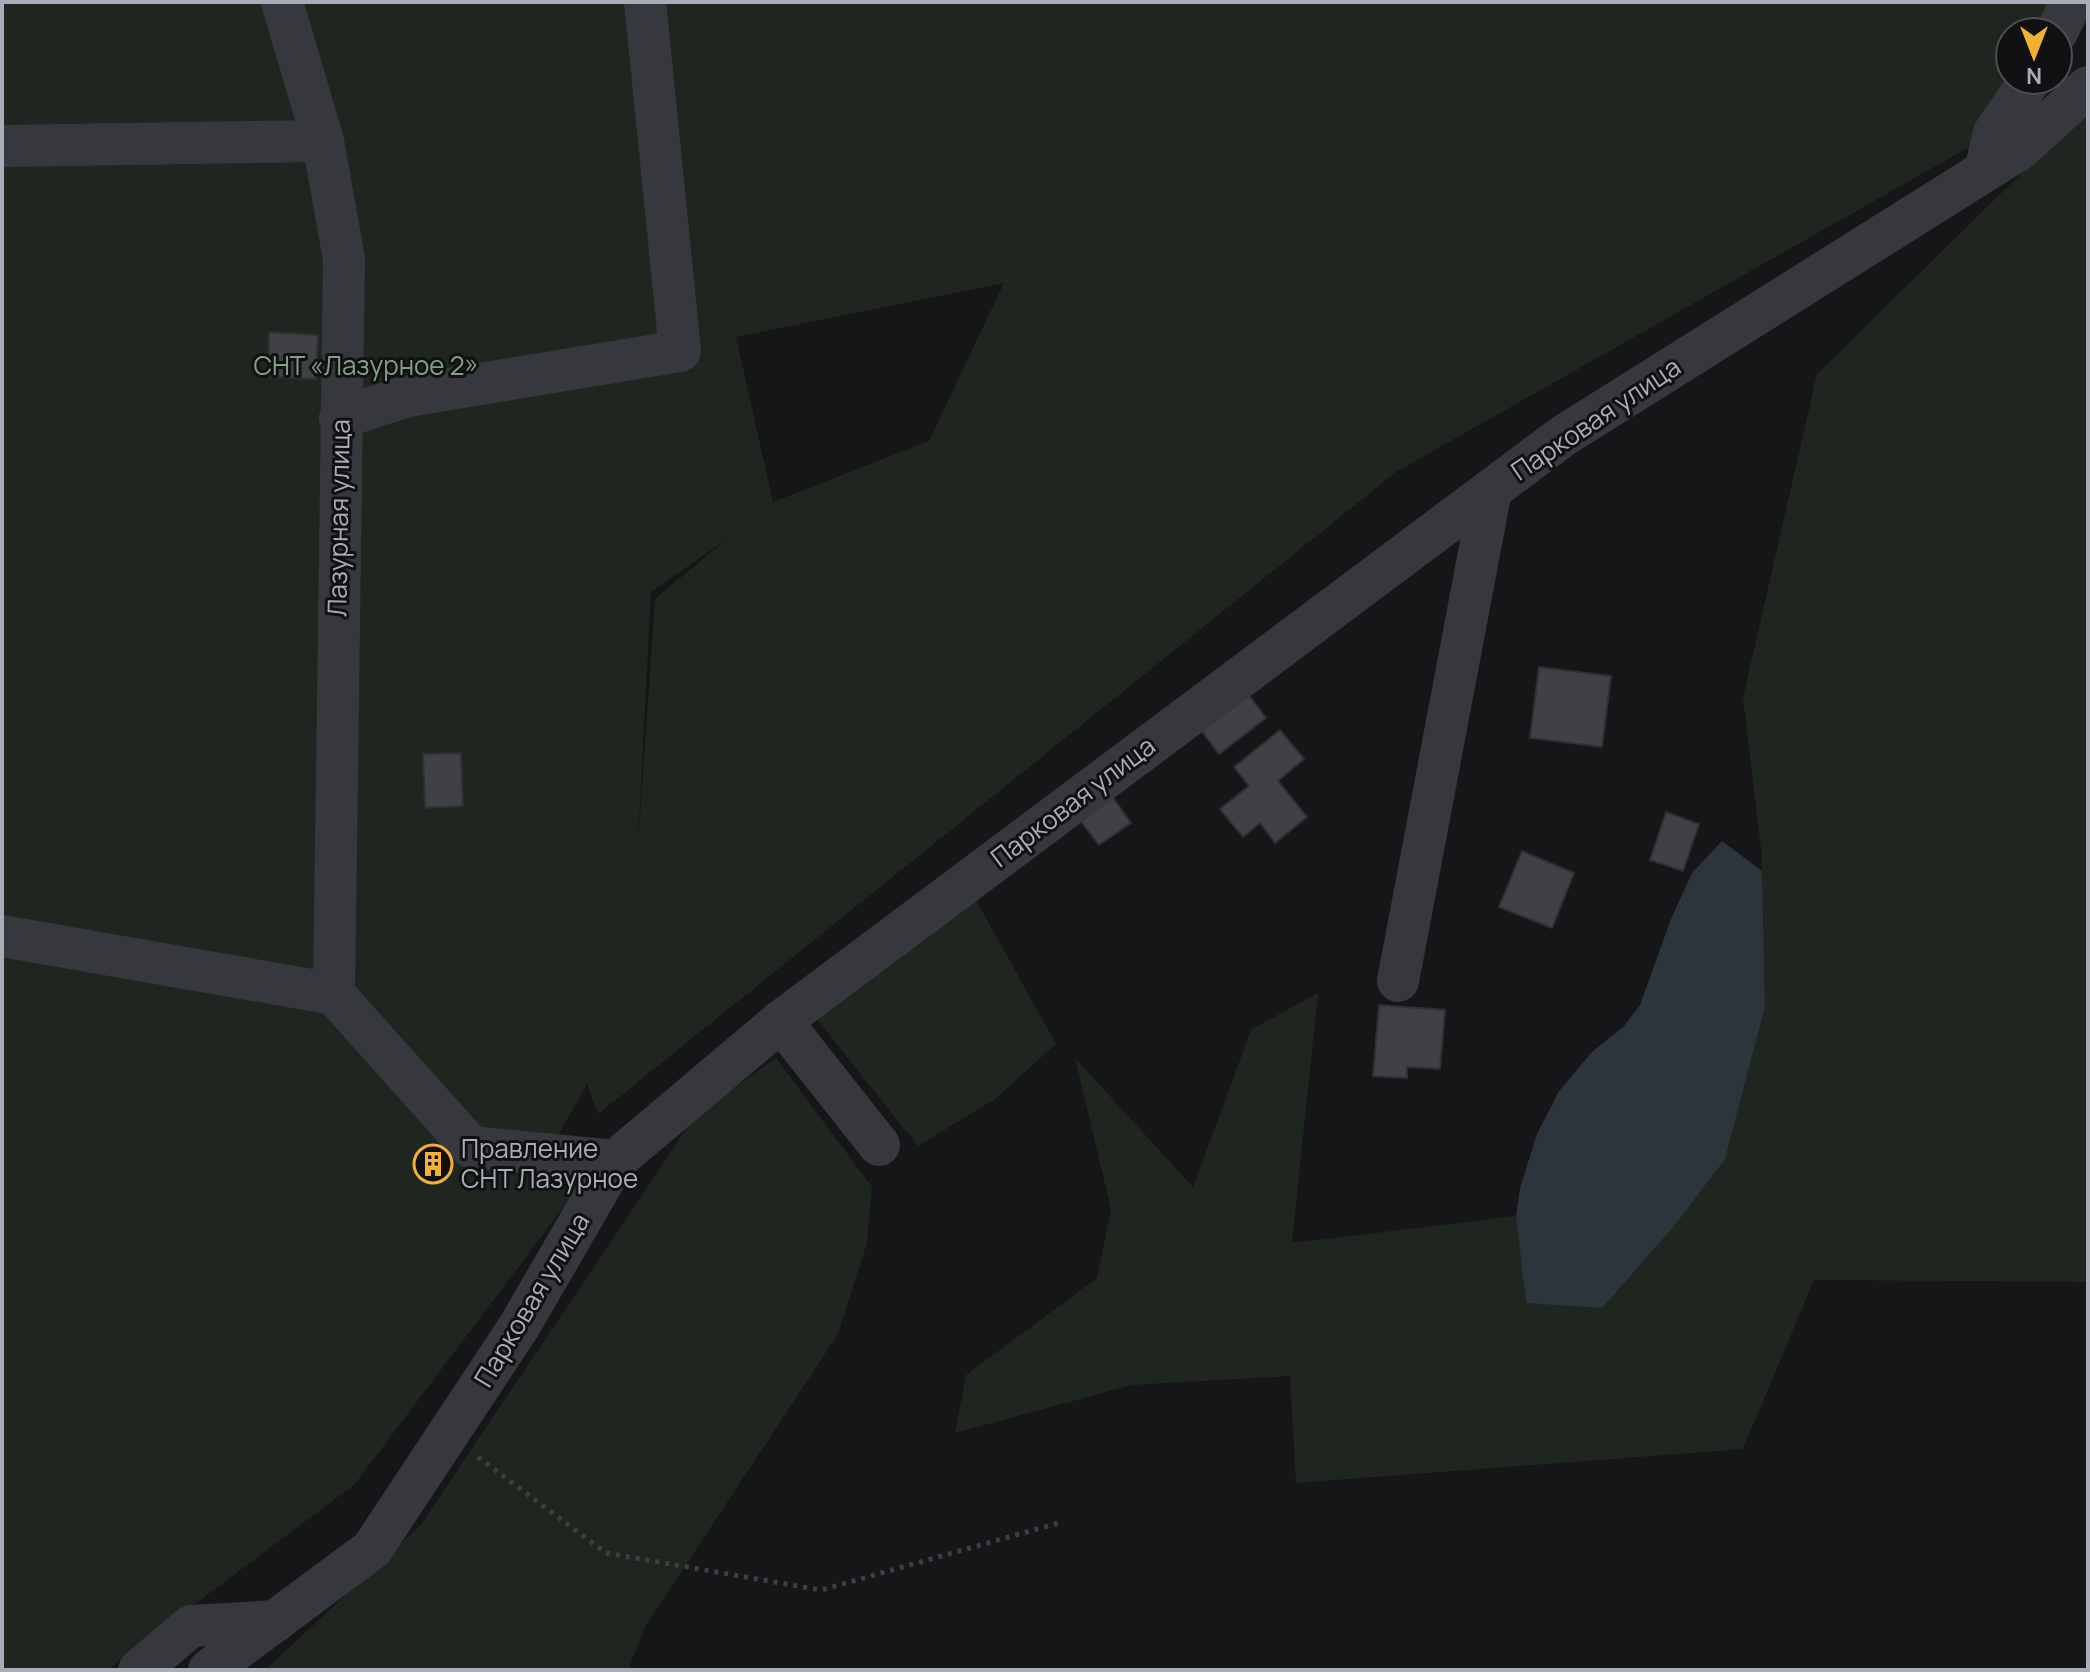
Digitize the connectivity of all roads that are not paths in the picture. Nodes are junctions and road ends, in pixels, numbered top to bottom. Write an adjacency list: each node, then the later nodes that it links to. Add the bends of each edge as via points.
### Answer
1 (282, 2): 5 (street, Лазурная улица)
2 (645, 2): 8 (street, via 680,351 408,396)
3 (2088, 87): 7 (street, Парковая улица, via 2020,149)
4 (2019, 96): 7 (street, via 1994,133)
5 (323, 141): 6 (street); 8 (street, Лазурная улица, via 344,259)
6 (2, 146)
7 (1985, 171): 9 (street, Парковая улица, via 1563,436)
8 (340, 418): 12 (street, Лазурная улица)
9 (1491, 490): 11 (street); 13 (street, Парковая улица)
10 (2, 936): 12 (street)
11 (1398, 981)
12 (334, 994): 15 (street, via 471,1147)
13 (781, 1021): 14 (street); 15 (street, Парковая улица)
14 (879, 1145)
15 (615, 1161): 16 (street, Парковая улица, via 520,1325 372,1549)
16 (276, 1621): 17 (street, via 191,1626); 18 (street, Парковая улица)
17 (139, 1670)
18 (209, 1670)

